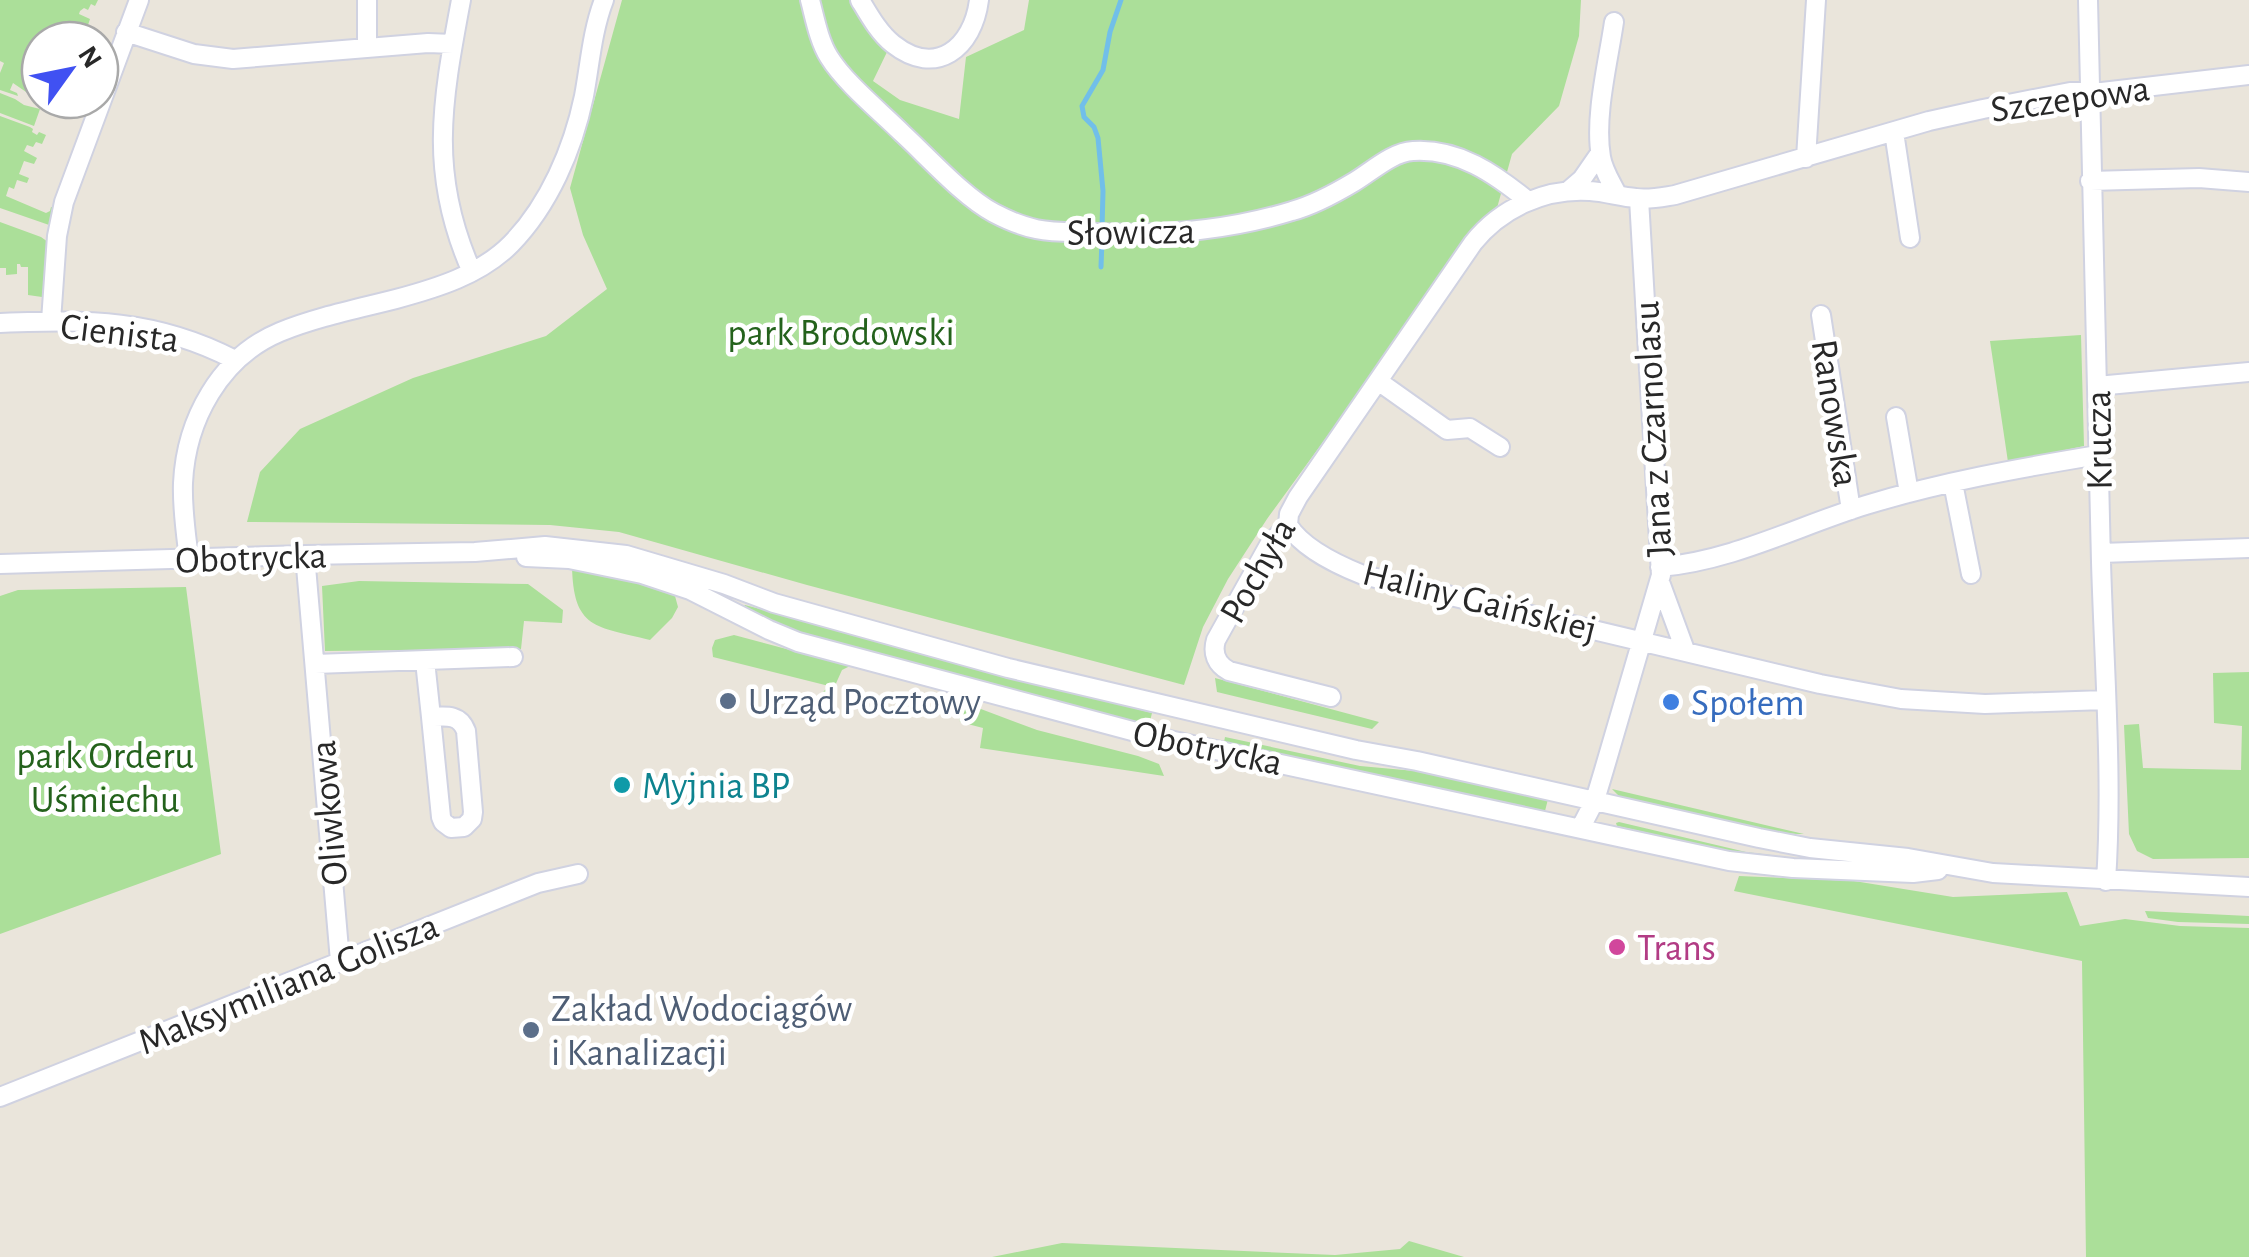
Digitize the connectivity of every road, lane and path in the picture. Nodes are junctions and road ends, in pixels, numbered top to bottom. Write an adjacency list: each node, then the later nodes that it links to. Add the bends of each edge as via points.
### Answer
1 (139, 0): 11 (street)
2 (367, 0): 13 (street)
3 (461, 0): 12 (street)
4 (604, 0): 26 (street, via 578,115 550,188 508,246)
5 (810, 0): 24 (street, Słowicza, via 824,48 838,69 978,202 1034,230 1146,235 1264,220 1334,194 1416,150 1469,161)
6 (860, 0): 7 (street, via 888,40 933,58 966,40)
7 (978, 0)
8 (1816, 0): 18 (street)
9 (2088, 0): 15 (street, Krucza)
10 (1614, 22): 17 (street)
11 (126, 32): 13 (street, via 233,59); 28 (street, via 64,202)
12 (453, 44): 13 (street); 26 (street, via 442,166 450,214)
13 (368, 48)
14 (2249, 74): 15 (street, Szczepowa)
15 (2090, 92): 16 (street, Szczepowa); 19 (street, Krucza)
16 (1894, 132): 18 (street, Szczepowa); 25 (street)
17 (1600, 153): 21 (street); 22 (street)
18 (1806, 158): 23 (street, Szczepowa)
19 (2090, 180): 20 (street); 33 (street, Krucza)
20 (2249, 182)
21 (1568, 191): 22 (street, Pochyła); 24 (street, Pochyła)
22 (1617, 194): 23 (street, Szczepowa)
23 (1638, 199): 47 (street, Jana z Czarnolasu)
24 (1528, 201): 32 (street, Pochyła, via 1481,233)
25 (1910, 238)
26 (472, 272): 30 (street, via 306,322)
27 (1821, 315): 39 (street, Ranowska)
28 (50, 321): 29 (street, Cienista); 30 (street, Cienista, via 161,330)
29 (0, 323)
30 (235, 360): 45 (street, via 204,404 186,455)
31 (2249, 372): 33 (street)
32 (1378, 381): 35 (street, via 1447,430 1470,428); 40 (street, Pochyła, via 1298,497)
33 (2097, 386): 36 (street, Krucza)
34 (1896, 417): 38 (street, Ranowska)
35 (1500, 447)
36 (2098, 455): 37 (street, Ranowska); 43 (street, Krucza)
37 (1953, 483): 38 (street, Ranowska); 48 (street)
38 (1909, 493): 39 (street, Ranowska)
39 (1850, 510): 47 (street, Ranowska)
40 (1288, 525): 49 (street, Haliny Gaińskiej, via 1303,542 1364,575); 54 (street, Pochyła, via 1260,560 1216,640 1216,658 1228,671)
41 (2249, 548): 43 (street)
42 (475, 552): 44 (street, Obotrycka); 57 (street, Obotrycka, via 546,546 626,555 1008,668); 58 (street, Obotrycka, via 568,559 642,574 811,646 1151,736)
43 (2101, 553): 55 (street, Krucza)
44 (306, 555): 45 (street, Obotrycka); 53 (street, Oliwkowa)
45 (189, 559): 46 (street, Obotrycka)
46 (0, 568)
47 (1660, 574): 49 (street, Jana z Czarnolasu); 50 (street)
48 (1971, 574)
49 (1642, 640): 50 (street, Haliny Gaińskiej); 57 (street, Jana z Czarnolasu)
50 (1684, 650): 55 (street, Haliny Gaińskiej, via 1901,700)
51 (513, 657): 52 (street)
52 (425, 661): 53 (street); 56 (street)
53 (315, 664): 63 (street, Oliwkowa)
54 (1332, 698)
55 (2105, 700): 61 (street, Krucza)
56 (431, 717): 56 (street, via 454,717 466,731 473,812 464,828 442,822)
57 (1594, 800): 58 (street, Jana z Czarnolasu); 59 (street, Obotrycka, via 1810,848)
58 (1582, 828): 59 (street, Obotrycka, via 1752,864 1913,873)
59 (1958, 868): 61 (street, Obotrycka)
60 (578, 874): 63 (street, Maksymiliana Golisza)
61 (2106, 881): 62 (street, Obotrycka)
62 (2249, 887)
63 (340, 961): 64 (street, Maksymiliana Golisza)
64 (0, 1097)

